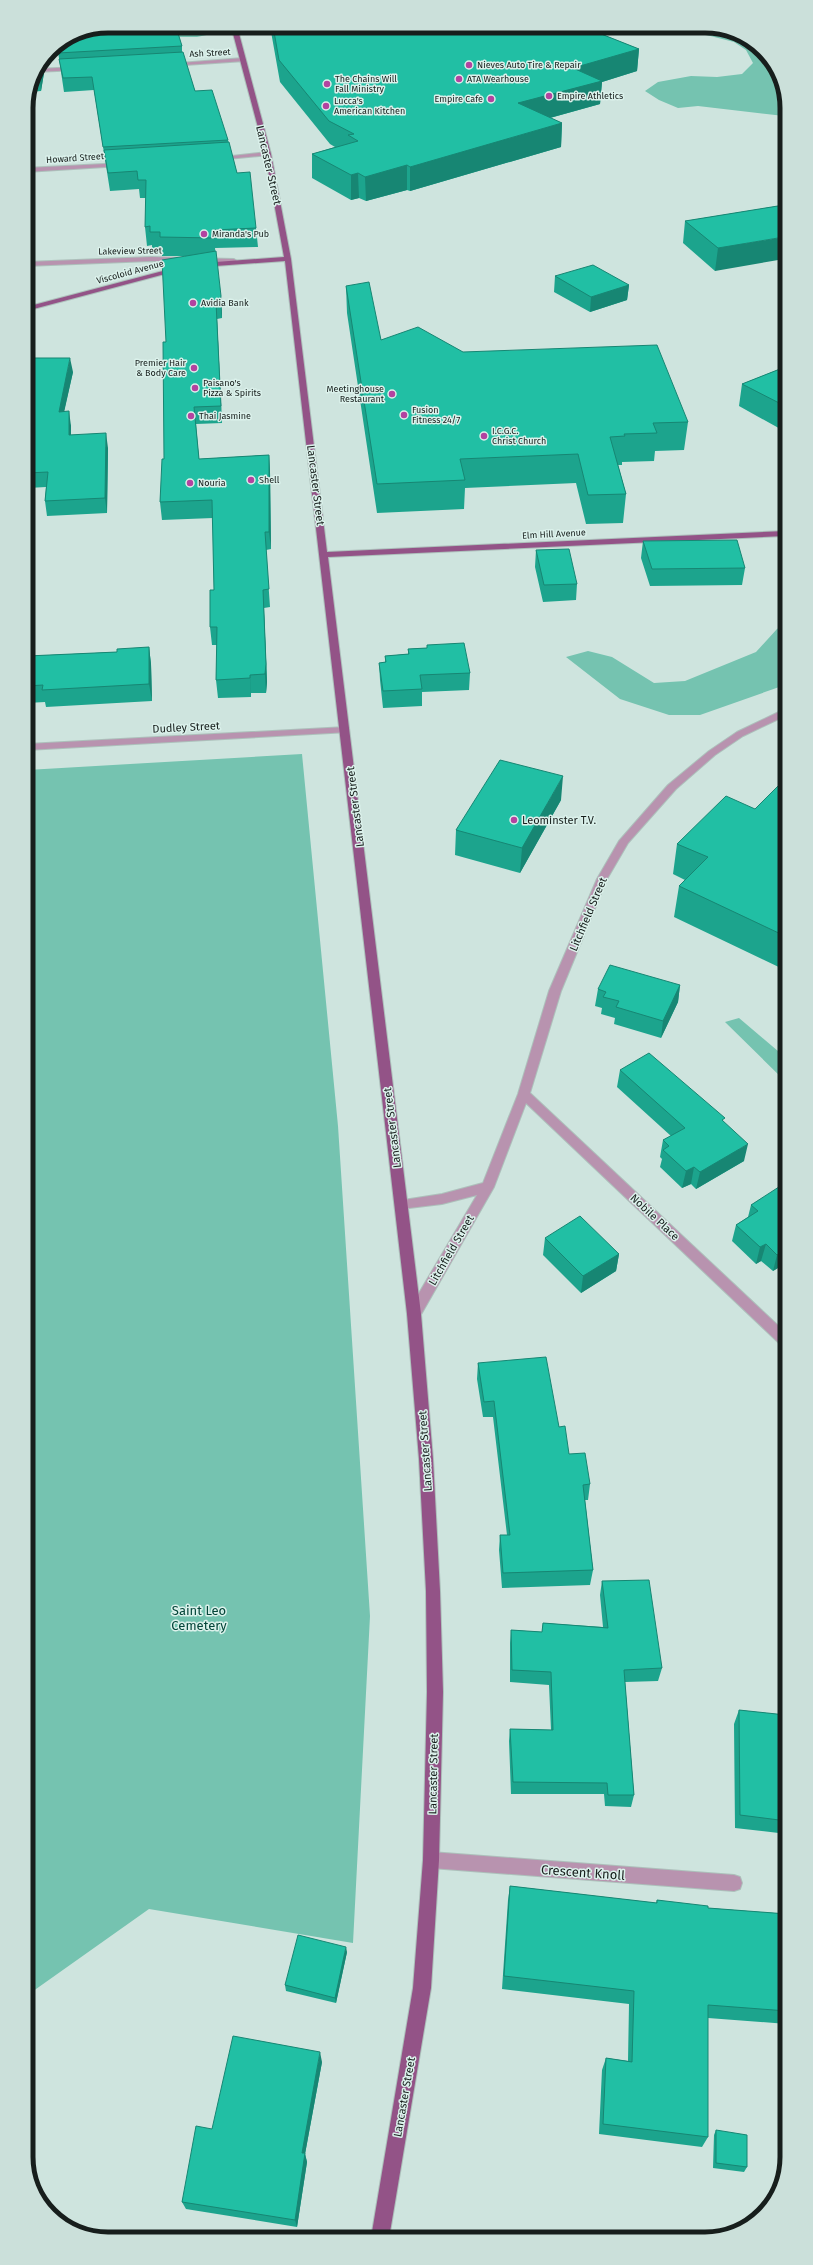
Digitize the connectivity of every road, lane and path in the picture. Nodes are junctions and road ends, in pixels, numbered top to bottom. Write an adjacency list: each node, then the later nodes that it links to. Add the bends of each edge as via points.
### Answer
1 (236, 33): 2 (main road, Lancaster Street)
2 (243, 60): 3 (street, Ash Street); 6 (main road, Lancaster Street)
3 (166, 64)
4 (89, 68): 5 (street)
5 (43, 71)
6 (268, 154): 7 (street); 10 (main road, Lancaster Street)
7 (209, 158)
8 (130, 163): 9 (street, Howard Street)
9 (33, 170)
10 (288, 259): 11 (main road, Viscoloid Avenue); 15 (main road, Lancaster Street)
11 (234, 262): 12 (street, Lakeview Street, via 151,259); 13 (main road, Viscoloid Avenue, via 179,269)
12 (33, 264)
13 (33, 308)
14 (780, 533): 15 (main road, Elm Hill Avenue)
15 (325, 555): 17 (main road, Lancaster Street)
16 (780, 714): 19 (street, Litchfield Street, via 740,734 712,753 672,787 624,841 602,879 555,992)
17 (346, 730): 18 (street, Dudley Street); 21 (main road, Lancaster Street)
18 (33, 747)
19 (524, 1094): 20 (street, Litchfield Street); 23 (street, Nobile Place)
20 (488, 1187): 21 (street, via 442,1199); 22 (street, Litchfield Street)
21 (401, 1204): 22 (main road, Lancaster Street)
22 (414, 1314): 24 (main road, Lancaster Street, via 433,1591 435,1692)
23 (780, 1335)
24 (431, 1860): 25 (street, Crescent Knoll); 26 (main road, Lancaster Street, via 422,1988)
25 (734, 1883)
26 (381, 2232)

